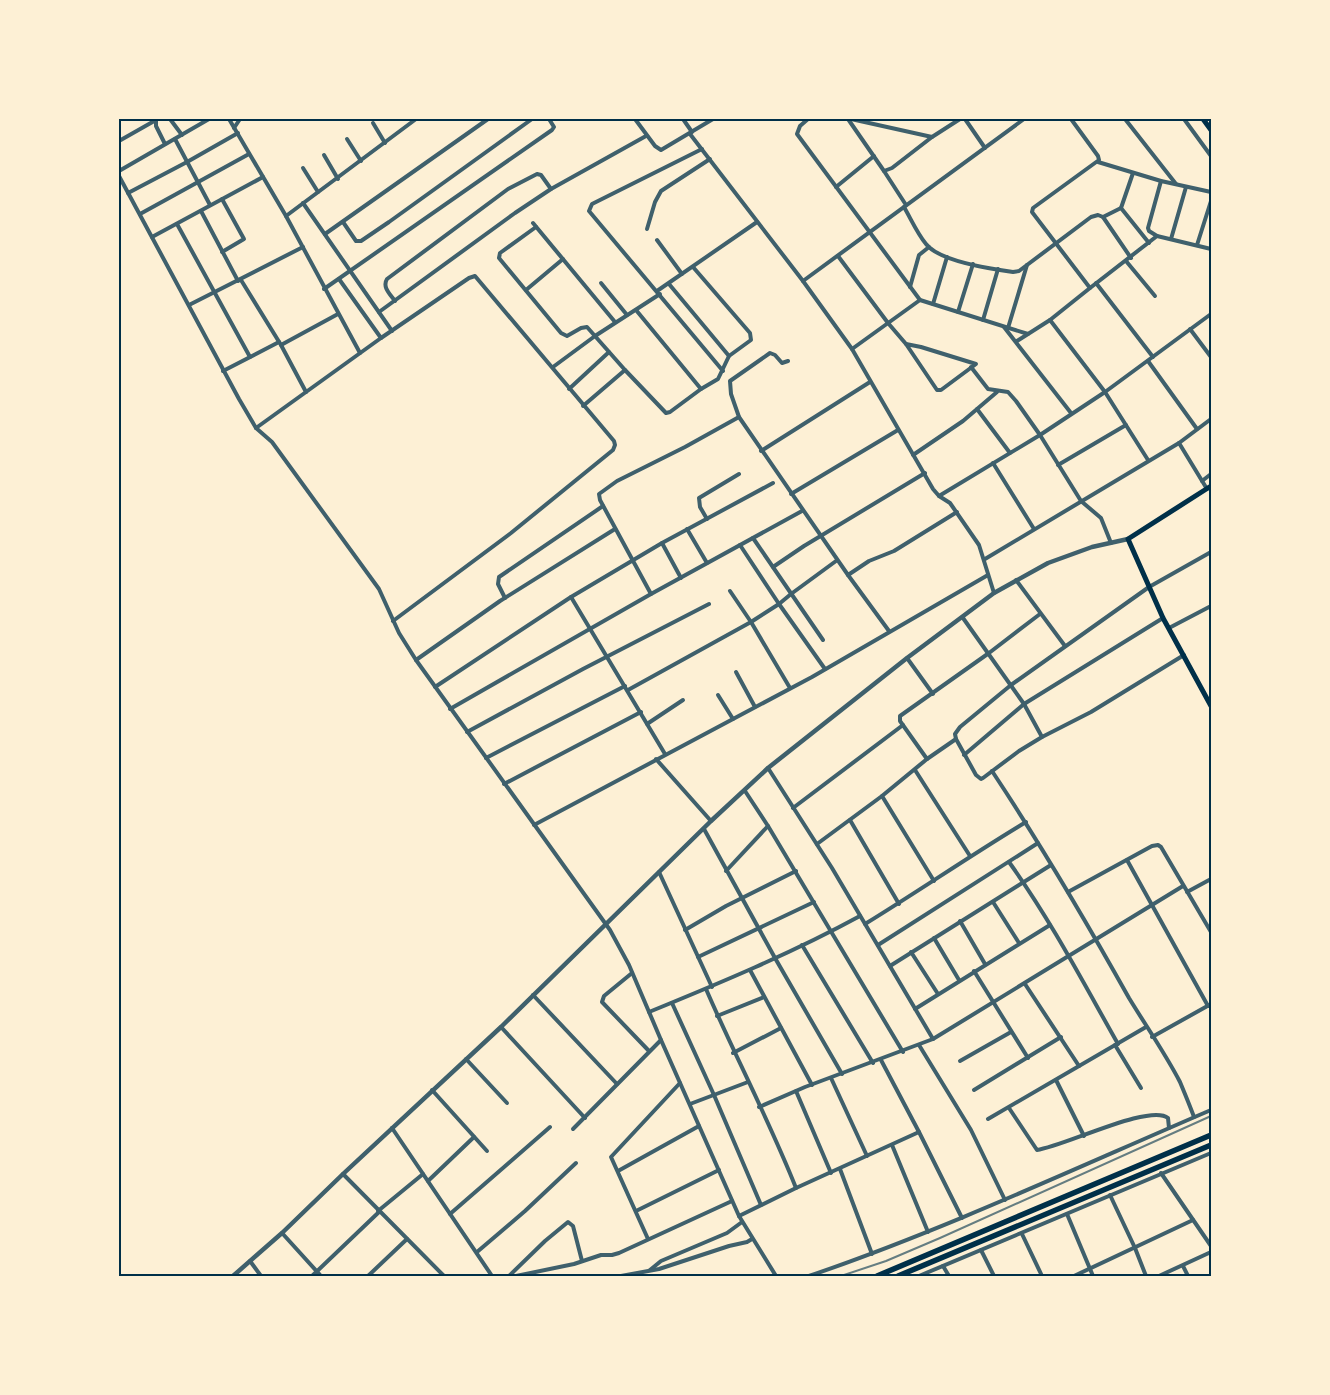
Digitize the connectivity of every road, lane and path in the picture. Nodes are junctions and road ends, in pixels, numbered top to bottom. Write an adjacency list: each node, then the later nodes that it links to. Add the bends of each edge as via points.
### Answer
1 (170, 119): 29 (street)
2 (209, 119): 29 (street)
3 (229, 119): 25 (street)
4 (240, 119): 25 (street)
5 (405, 119): 24 (street)
6 (416, 119): 24 (street)
7 (488, 119): 73 (street)
8 (532, 119): 73 (street, via 361,241 356,241)
9 (549, 119): 99 (street, via 552,130)
10 (635, 119): 30 (street)
11 (683, 119): 28 (street)
12 (713, 119): 28 (street)
13 (808, 119): 57 (street, via 800,126 798,134)
14 (850, 119): 31 (street); 41 (street)
15 (960, 119): 31 (street)
16 (965, 119): 37 (street)
17 (1024, 119): 37 (street)
18 (1071, 119): 46 (street, via 1098,156)
19 (1125, 119): 56 (street)
20 (1184, 119): 42 (street)
21 (1203, 119): 26 (main road)
22 (156, 120): 34 (street); 36 (street)
23 (373, 123): 35 (street)
24 (408, 125): 35 (street)
25 (234, 128): 27 (street)
26 (1211, 130)
27 (238, 133): 39 (street); 45 (street)
28 (691, 133): 30 (street, via 661,150); 38 (street)
29 (182, 135): 32 (street)
30 (646, 136): 59 (street)
31 (932, 137): 49 (street)
32 (175, 139): 36 (street); 45 (street)
33 (347, 139): 44 (street)
34 (119, 141)
35 (385, 143): 44 (street)
36 (165, 144): 48 (street)
37 (985, 148): 67 (street)
38 (702, 149): 43 (street); 112 (street, via 592,204 589,209)
39 (250, 154): 52 (street); 55 (street)
40 (324, 155): 53 (street)
41 (874, 156): 49 (street); 57 (street)
42 (1211, 156)
43 (710, 159): 74 (street); 76 (street, via 661,191)
44 (361, 161): 53 (street)
45 (187, 162): 55 (street); 62 (street)
46 (1098, 162): 50 (street); 83 (street, via 1032,210)
47 (303, 168): 60 (street)
48 (119, 171)
49 (884, 171): 67 (street)
50 (1133, 173): 54 (street); 68 (street)
51 (119, 176): 62 (street)
52 (263, 177): 63 (street); 71 (street)
53 (338, 179): 60 (street)
54 (1162, 181): 56 (street); 79 (street, via 1148,228)
55 (198, 183): 66 (street); 70 (street)
56 (1176, 184): 58 (street)
57 (836, 187): 77 (street)
58 (1186, 187): 61 (street); 81 (street)
59 (551, 190): 115 (street); 115 (street, via 537,174 508,190 387,278 385,287)
60 (318, 192): 65 (street)
61 (1211, 192)
62 (128, 193): 70 (street)
63 (222, 199): 66 (street); 89 (street, via 244,239)
64 (1211, 201): 85 (street)
65 (303, 203): 71 (street); 78 (street)
66 (210, 205): 69 (street)
67 (905, 206): 77 (street); 87 (street)
68 (1121, 208): 72 (street); 84 (street)
69 (201, 211): 75 (street); 89 (street)
70 (140, 214): 80 (street)
71 (286, 216): 86 (street)
72 (1103, 217): 83 (street, via 1091,217); 92 (street)
73 (343, 222): 78 (street)
74 (757, 222): 97 (street); 103 (street)
75 (177, 224): 80 (street); 111 (street)
76 (647, 229)
77 (869, 232): 90 (street); 107 (street)
78 (325, 234): 99 (street)
79 (1157, 236): 81 (street); 84 (street)
80 (152, 237): 117 (street)
81 (1171, 239): 85 (street)
82 (657, 240): 100 (street)
83 (1056, 243): 96 (street); 108 (street)
84 (1149, 243): 92 (street)
85 (1197, 245): 88 (street)
86 (303, 247): 102 (street); 109 (street)
87 (929, 247): 91 (street); 107 (street, via 919,255)
88 (1211, 249)
89 (222, 252): 102 (street)
90 (838, 256): 103 (street); 127 (street)
91 (947, 257): 95 (street); 116 (street)
92 (1131, 258): 94 (street)
93 (563, 259): 110 (street); 110 (street, via 535,225 498,256); 126 (street)
94 (1126, 261): 105 (street); 113 (street)
95 (973, 264): 98 (street); 120 (street)
96 (1027, 265): 98 (street, via 1016,272); 128 (street)
97 (693, 267): 100 (street); 140 (street, via 751,336 751,340)
98 (998, 269): 124 (street)
99 (350, 270): 101 (street); 119 (street)
100 (682, 274): 106 (street)
101 (339, 279): 109 (street); 133 (street)
102 (240, 280): 111 (street); 135 (street)
103 (803, 281): 137 (street)
104 (601, 283): 123 (street)
105 (1096, 283): 108 (street); 142 (street)
106 (669, 284): 112 (street); 140 (street)
107 (910, 287): 114 (street)
108 (1090, 288): 125 (street)
109 (324, 289): 121 (street)
110 (526, 290): 132 (street, via 563,335 586,327)
111 (215, 292): 117 (street); 141 (street)
112 (658, 292): 118 (street); 150 (street)
113 (1155, 296)
114 (920, 300): 116 (street); 127 (street)
115 (395, 301): 119 (street)
116 (933, 304): 120 (street)
117 (189, 305): 149 (street)
118 (636, 310): 123 (street); 153 (street)
119 (379, 312): 130 (street)
120 (958, 312): 124 (street)
121 (338, 314): 135 (street); 139 (street)
122 (1211, 314): 129 (street)
123 (627, 315): 126 (street)
124 (983, 320): 128 (street)
125 (1050, 320): 131 (street); 156 (street)
126 (615, 322): 132 (street)
127 (888, 323): 136 (street); 137 (street)
128 (1006, 327): 131 (street); 134 (street)
129 (1190, 329): 142 (street); 143 (street)
130 (392, 331): 133 (street); 146 (street, via 474,276)
131 (1028, 334): 134 (street)
132 (596, 336): 138 (street); 146 (street)
133 (380, 338): 139 (street)
134 (1017, 341): 159 (street)
135 (280, 343): 141 (street); 154 (street)
136 (906, 344): 147 (street, via 976,364); 147 (street, via 937,390)
137 (852, 350): 151 (street)
138 (609, 352): 148 (street); 152 (street)
139 (360, 354): 154 (street)
140 (729, 356): 150 (street)
141 (250, 357): 149 (street)
142 (1153, 357): 144 (street)
143 (1211, 357)
144 (1148, 361): 156 (street); 164 (street)
145 (788, 362): 160 (street, via 782,363 770,353 730,381)
146 (553, 367): 152 (street)
147 (971, 367): 155 (street, via 986,387)
148 (625, 370): 153 (street, via 666,413); 157 (street)
149 (223, 371): 163 (street)
150 (723, 371): 153 (street, via 718,379)
151 (870, 382): 165 (street); 168 (street)
152 (569, 389): 157 (street)
153 (701, 389)
154 (306, 392): 163 (street)
155 (997, 392): 158 (street); 166 (street, via 1008,392)
156 (1105, 392): 159 (street); 162 (street)
157 (583, 406): 219 (street, via 614,441 613,450 511,533)
158 (978, 409): 169 (street); 170 (street)
159 (1071, 413): 166 (street)
160 (739, 417): 168 (street); 183 (street, via 617,481 599,494)
161 (1211, 419): 164 (street)
162 (1126, 424): 171 (street); 173 (street)
163 (256, 428): 219 (street, via 272,442 379,589)
164 (1198, 429): 167 (street)
165 (898, 430): 170 (street); 180 (street)
166 (1040, 435): 169 (street); 173 (street)
167 (1179, 443): 171 (street); 177 (street)
168 (761, 451): 180 (street)
169 (1010, 453): 172 (street)
170 (913, 455): 174 (street)
171 (1148, 460): 182 (street)
172 (993, 463): 181 (street); 189 (street)
173 (1058, 465): 182 (street)
174 (925, 473): 181 (street); 190 (street)
175 (740, 474): 186 (street, via 699,498)
176 (1211, 474): 177 (street)
177 (1202, 481): 179 (street)
178 (773, 483): 186 (street)
179 (1209, 487): 192 (main road)
180 (791, 494): 184 (street)
181 (939, 496): 185 (street)
182 (1081, 501): 189 (street); 194 (street, via 1101,518)
183 (603, 506): 187 (street); 212 (street, via 499,577 498,584)
184 (802, 511): 190 (street); 191 (street)
185 (957, 512): 197 (street); 202 (street)
186 (707, 519): 188 (street)
187 (615, 529): 198 (street); 212 (street)
188 (687, 529): 193 (street); 200 (street)
189 (1034, 530): 197 (street)
190 (821, 535): 199 (street); 201 (street)
191 (753, 538): 195 (street); 201 (street)
192 (1128, 539): 194 (street); 206 (main road)
193 (662, 543): 198 (street); 204 (street)
194 (1111, 543): 205 (street, via 1056,560)
195 (740, 545): 200 (street); 214 (street)
196 (1211, 552): 206 (street)
197 (985, 559): 203 (street)
198 (633, 560): 209 (street); 211 (street)
199 (836, 560): 202 (street); 210 (street)
200 (707, 563): 204 (street)
201 (773, 567): 210 (street)
202 (848, 575): 223 (street)
203 (988, 575): 208 (street); 223 (street)
204 (681, 578): 209 (street)
205 (1016, 580): 208 (street); 216 (street)
206 (1149, 587): 218 (main road); 225 (street)
207 (730, 591): 220 (street)
208 (994, 593): 217 (street)
209 (651, 594): 222 (street)
210 (791, 594): 214 (street); 224 (street)
211 (571, 597): 222 (street); 234 (street)
212 (505, 598): 230 (street)
213 (709, 604): 227 (street)
214 (779, 604): 220 (street); 231 (street)
215 (1211, 606): 221 (street)
216 (1040, 614): 225 (street); 226 (street)
217 (963, 618): 226 (street); 229 (street)
218 (1164, 618): 221 (main road); 240 (street)
219 (393, 621): 230 (street)
220 (751, 622): 235 (street); 236 (street)
221 (1169, 628): 228 (main road)
222 (591, 630): 227 (street); 243 (street)
223 (889, 631): 231 (street)
224 (823, 640)
225 (1065, 646): 233 (street)
226 (989, 653): 233 (street); 237 (street)
227 (607, 656): 235 (street); 248 (street)
228 (1184, 656): 241 (main road); 249 (street, via 1091,712)
229 (907, 658): 237 (street); 256 (street)
230 (416, 660): 234 (street)
231 (826, 669): 236 (street)
232 (736, 672): 242 (street)
233 (1010, 685): 240 (street); 250 (street, via 960,727 955,734)
234 (435, 687): 243 (street)
235 (626, 688): 244 (street); 253 (street)
236 (790, 688): 242 (street)
237 (933, 694): 247 (street, via 902,714 899,718)
238 (718, 695): 245 (street)
239 (684, 700): 246 (street)
240 (1024, 704): 249 (street); 252 (street)
241 (1211, 706)
242 (755, 707): 245 (street)
243 (450, 709): 248 (street)
244 (641, 712): 246 (street); 259 (street)
245 (733, 720): 251 (street)
246 (648, 724): 251 (street)
247 (903, 725): 255 (street); 262 (street)
248 (467, 732): 253 (street)
249 (1042, 737): 258 (street)
250 (956, 739): 252 (street); 255 (street)
251 (665, 754): 254 (street)
252 (964, 755): 258 (street, via 978,778)
253 (486, 758): 259 (street)
254 (656, 759): 264 (street); 266 (street)
255 (927, 759): 257 (street)
256 (768, 768): 260 (street); 262 (street)
257 (915, 770): 261 (street); 271 (street)
258 (992, 771): 265 (street)
259 (504, 784): 266 (street)
260 (745, 791): 264 (street); 267 (street)
261 (882, 796): 263 (street); 279 (street)
262 (793, 808): 270 (street)
263 (850, 820): 270 (street); 287 (street)
264 (711, 821): 268 (street)
265 (1026, 822): 269 (street); 271 (street)
266 (534, 825): 292 (street)
267 (768, 826): 275 (street); 277 (street)
268 (704, 829): 276 (street); 277 (street)
269 (1038, 843): 273 (street); 274 (street)
270 (817, 844): 289 (street)
271 (970, 856): 279 (street)
272 (1127, 860): 281 (street, via 1158,845); 282 (street); 288 (street)
273 (1009, 862): 280 (street); 302 (street)
274 (1051, 865): 280 (street); 282 (street)
275 (796, 871): 284 (street); 285 (street)
276 (659, 872): 292 (street); 295 (street)
277 (726, 872): 284 (street)
278 (1211, 879): 283 (street)
279 (934, 881): 287 (street)
280 (1024, 882): 286 (street); 293 (street)
281 (1183, 886): 283 (street); 288 (street)
282 (1068, 892): 299 (street)
283 (1186, 892): 297 (street)
284 (741, 898): 294 (street); 295 (street)
285 (814, 902): 294 (street); 296 (street)
286 (993, 902): 290 (street); 300 (street)
287 (900, 904): 291 (street)
288 (1151, 904): 299 (street); 321 (street)
289 (860, 916): 291 (street); 296 (street)
290 (960, 921): 298 (street); 307 (street)
291 (865, 924): 302 (street)
292 (606, 925): 311 (street); 317 (street)
293 (1050, 925): 300 (street); 304 (street)
294 (758, 928): 305 (street); 306 (street)
295 (685, 930): 305 (street)
296 (831, 931): 301 (street); 336 (street)
297 (1211, 932)
298 (934, 938): 303 (street); 312 (street)
299 (1096, 939): 304 (street); 326 (street)
300 (1019, 943): 307 (street)
301 (802, 945): 306 (street); 342 (street)
302 (878, 945): 308 (street)
303 (911, 952): 308 (street); 316 (street)
304 (1068, 955): 313 (street); 333 (street)
305 (698, 957): 314 (street)
306 (774, 958): 309 (street); 344 (street)
307 (985, 964): 310 (street)
308 (890, 966): 322 (street)
309 (750, 970): 314 (street); 318 (street)
310 (974, 971): 312 (street); 320 (street)
311 (632, 973): 323 (street); 335 (street, via 604,996 602,1002)
312 (959, 980): 316 (street)
313 (1025, 984): 320 (street); 330 (street)
314 (712, 987): 315 (street)
315 (706, 989): 319 (street); 324 (street)
316 (938, 994): 322 (street)
317 (533, 996): 325 (street); 349 (street)
318 (764, 996): 324 (street); 327 (street)
319 (672, 1003): 323 (street); 355 (street)
320 (994, 1003): 328 (street); 332 (street)
321 (1210, 1005): 329 (street)
322 (915, 1009): 332 (street)
323 (649, 1012): 331 (street)
324 (717, 1016): 337 (street)
325 (501, 1027): 339 (street); 362 (street)
326 (1146, 1027): 329 (street); 333 (street)
327 (781, 1028): 337 (street); 350 (street)
328 (1011, 1032): 338 (street); 341 (street)
329 (1152, 1036): 361 (street, via 1180,1083)
330 (1061, 1037): 338 (street); 343 (street)
331 (660, 1040): 335 (street); 348 (street)
332 (933, 1040): 334 (street)
333 (1117, 1044): 343 (street); 351 (street)
334 (919, 1045): 336 (street); 389 (street, via 971,1130)
335 (649, 1051): 349 (street)
336 (903, 1052): 340 (street)
337 (733, 1053): 347 (street)
338 (1028, 1058): 353 (street)
339 (466, 1059): 352 (street); 356 (street)
340 (881, 1060): 342 (street); 369 (street)
341 (960, 1061)
342 (873, 1063): 344 (street)
343 (1079, 1066): 346 (street)
344 (842, 1074): 345 (street)
345 (831, 1078): 350 (street); 377 (street)
346 (1056, 1080): 359 (street); 371 (street)
347 (748, 1082): 355 (street); 358 (street)
348 (680, 1083): 357 (street); 381 (street, via 613,1154 612,1160)
349 (617, 1084): 362 (street)
350 (812, 1084): 354 (street)
351 (1141, 1088)
352 (432, 1090): 366 (street); 372 (street)
353 (974, 1090)
354 (796, 1091): 358 (street); 382 (street)
355 (714, 1094): 357 (street); 391 (street)
356 (507, 1103)
357 (690, 1104): 364 (street)
358 (760, 1107): 387 (street)
359 (1009, 1108): 363 (street); 371 (street, via 1036,1149)
360 (1211, 1110): 361 (street)
361 (1194, 1117): 367 (street)
362 (585, 1118): 368 (street)
363 (988, 1119)
364 (699, 1126): 380 (street); 381 (street)
365 (550, 1127): 394 (street)
366 (392, 1128): 384 (street); 385 (street)
367 (1169, 1128): 371 (street, via 1166,1116 1148,1116); 389 (street)
368 (573, 1129)
369 (919, 1132): 373 (street); 397 (street)
370 (1211, 1135): 432 (highway)
371 (1084, 1136)
372 (474, 1137): 375 (street); 386 (street)
373 (892, 1145): 377 (street); 400 (street)
374 (1211, 1145): 433 (highway)
375 (487, 1150)
376 (1211, 1153): 383 (street)
377 (867, 1156): 379 (street)
378 (576, 1163): 409 (street)
379 (840, 1169): 382 (street); 411 (street)
380 (719, 1170): 390 (street); 392 (street)
381 (618, 1171): 392 (street)
382 (831, 1173): 387 (street)
383 (1161, 1173): 388 (street); 398 (street)
384 (342, 1174): 393 (street); 401 (street)
385 (423, 1174): 386 (street); 393 (street)
386 (428, 1181): 394 (street)
387 (796, 1188): 391 (street)
388 (1110, 1195): 395 (street); 407 (street)
389 (1005, 1200): 397 (street)
390 (732, 1201): 396 (street); 404 (street)
391 (761, 1205): 396 (street)
392 (636, 1211): 404 (street)
393 (378, 1212): 403 (street); 418 (street)
394 (450, 1214): 409 (street)
395 (1067, 1214): 402 (street); 416 (street)
396 (739, 1216): 399 (street)
397 (962, 1218): 400 (street)
398 (1193, 1220): 406 (street); 407 (street)
399 (742, 1222): 405 (street); 417 (street, via 727,1233 661,1261)
400 (928, 1232): 411 (street)
401 (282, 1233): 413 (street); 418 (street)
402 (1022, 1234): 408 (street); 437 (street)
403 (407, 1239): 419 (street); 424 (street)
404 (648, 1239): 412 (street, via 619,1253 601,1254)
405 (752, 1239): 417 (street); 430 (street)
406 (1211, 1246)
407 (1135, 1248): 416 (street); 440 (street)
408 (981, 1250): 414 (street); 436 (street)
409 (477, 1252): 426 (street)
410 (1211, 1252): 415 (street)
411 (872, 1254): 431 (street)
412 (582, 1261): 427 (street, via 573,1226 568,1222); 428 (street)
413 (250, 1262): 420 (street); 421 (street)
414 (943, 1266): 434 (street); 435 (street)
415 (1183, 1266): 441 (street); 442 (street)
416 (1090, 1269): 438 (street); 439 (street)
417 (650, 1270): 429 (street)
418 (317, 1272): 422 (street); 423 (street)
419 (443, 1274): 425 (street)
420 (233, 1276)
421 (261, 1276)
422 (312, 1276)
423 (321, 1276)
424 (368, 1276)
425 (437, 1276)
426 (492, 1276)
427 (509, 1276)
428 (516, 1276)
429 (621, 1276)
430 (776, 1276)
431 (808, 1276)
432 (877, 1276)
433 (898, 1276)
434 (919, 1276)
435 (949, 1276)
436 (994, 1276)
437 (1042, 1276)
438 (1074, 1276)
439 (1094, 1276)
440 (1146, 1276)
441 (1159, 1276)
442 (1188, 1276)

